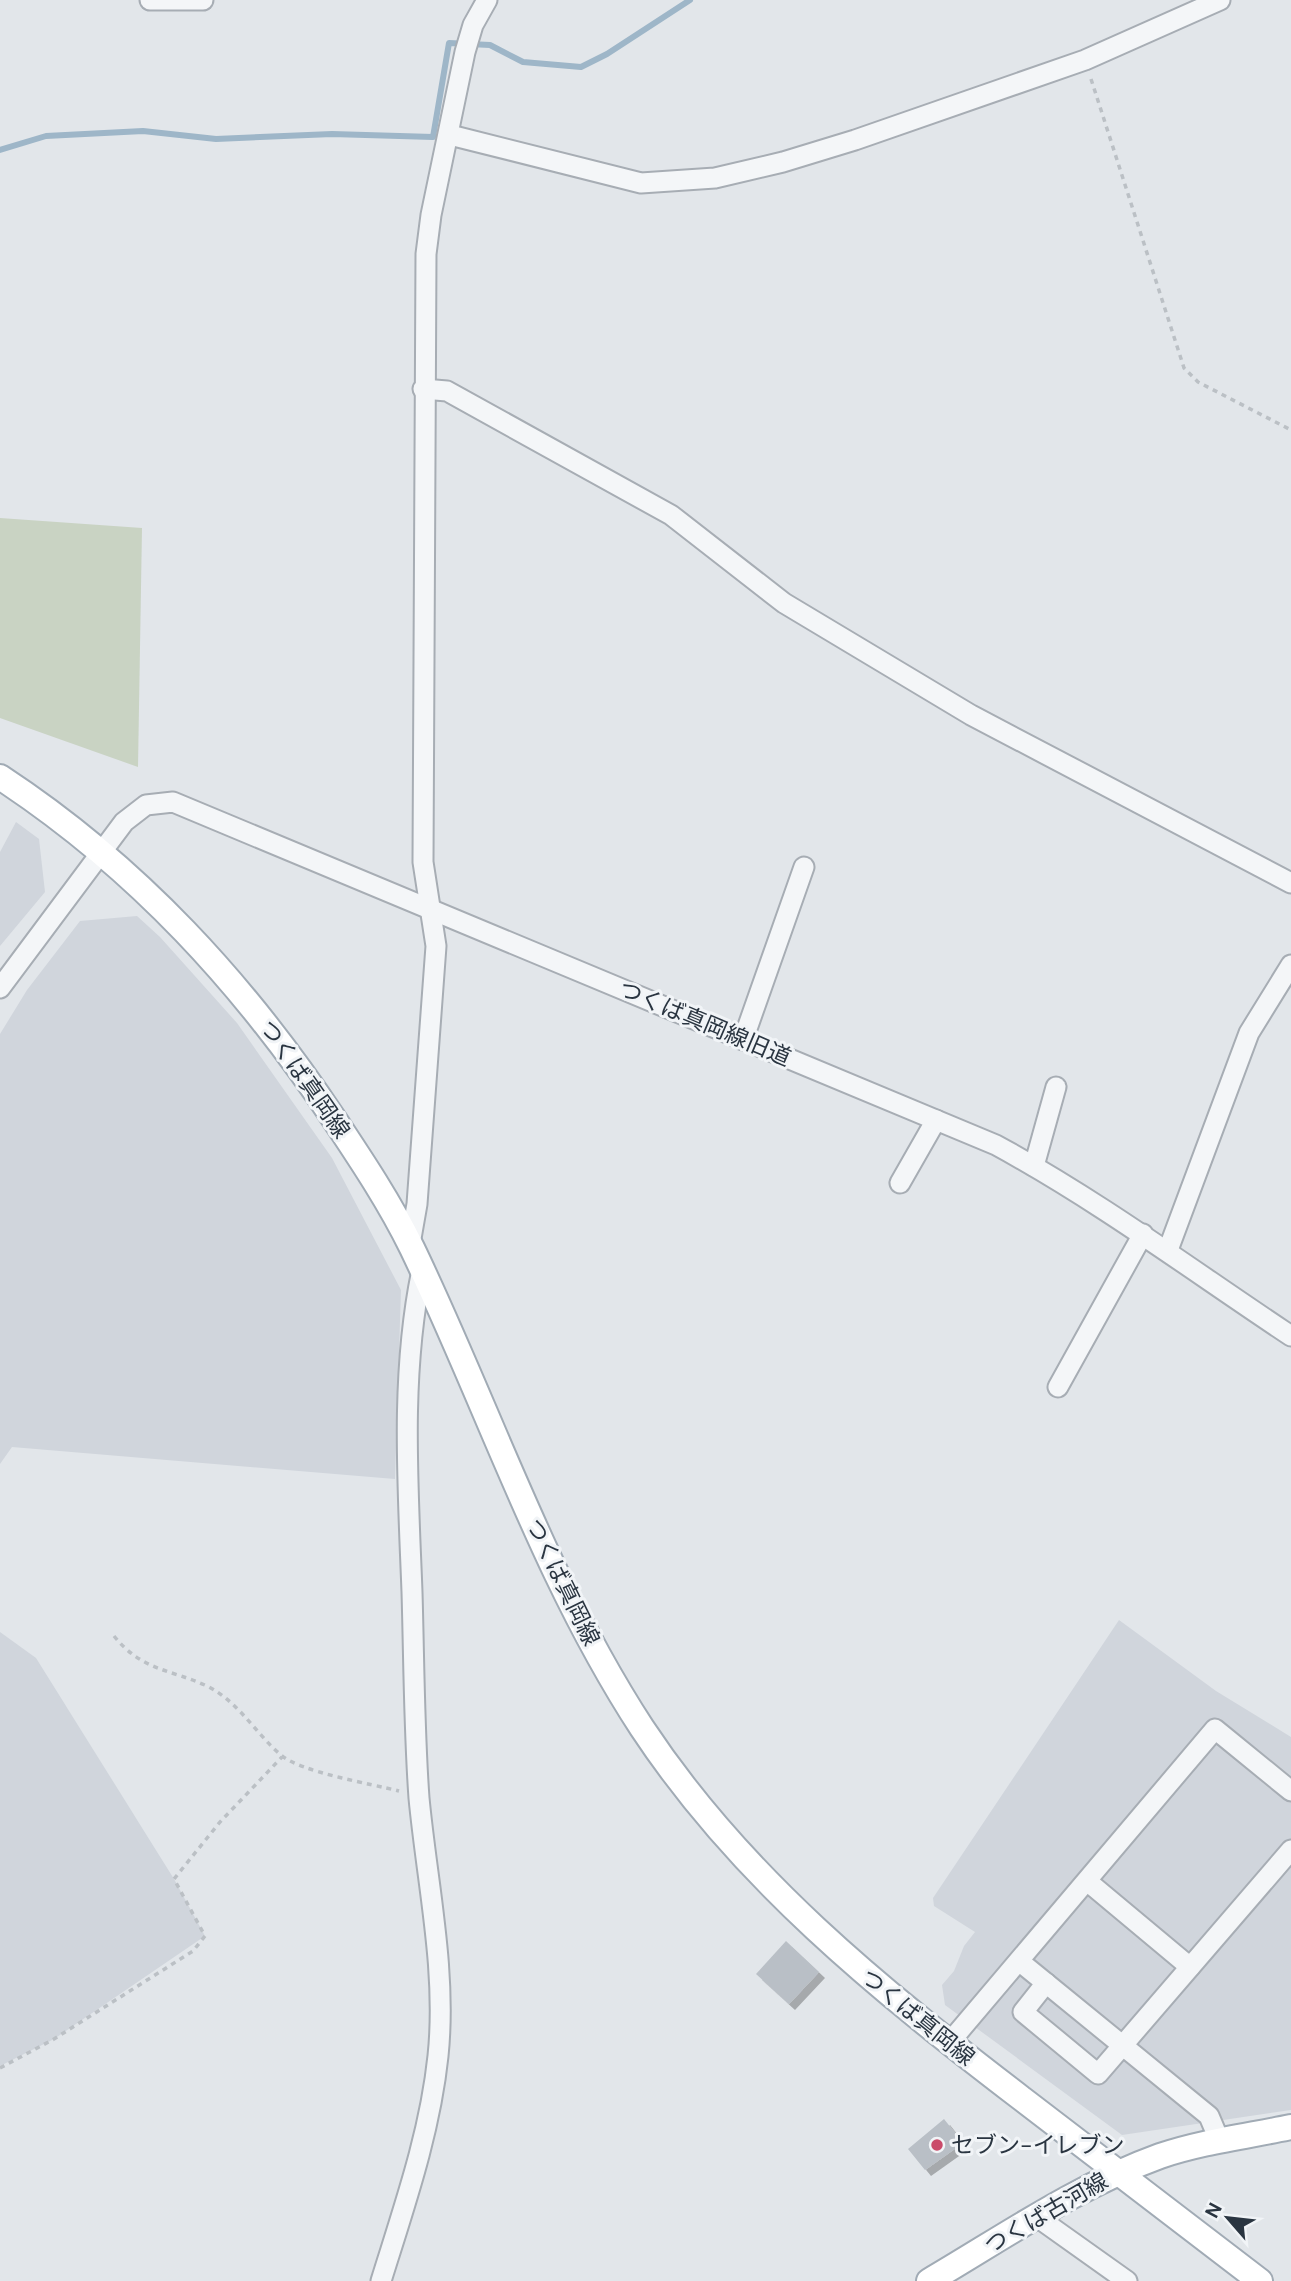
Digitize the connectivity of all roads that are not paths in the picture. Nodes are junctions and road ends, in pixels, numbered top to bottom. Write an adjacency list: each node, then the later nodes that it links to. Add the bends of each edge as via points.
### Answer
1 (150, 0): 2 (street)
2 (203, 0)
3 (1220, 0): 5 (street, via 1085,60 855,140 715,178 641,183)
4 (481, 3): 5 (street, via 465,52)
5 (450, 135): 6 (street, via 426,254)
6 (423, 389): 10 (street, via 447,391 671,515 784,603 959,708); 11 (street, via 423,862)
7 (0, 777): 8 (main road, つくば真岡線)
8 (103, 851): 11 (street, つくば真岡線旧道, via 139,809 173,802); 13 (street, つくば真岡線旧道); 20 (main road, つくば真岡線, via 188,933 282,1042 366,1167)
9 (804, 867): 14 (street)
10 (1291, 883)
11 (431, 909): 14 (street, つくば真岡線旧道); 20 (street, via 436,946)
12 (1291, 965): 21 (street, via 1249,1033)
13 (0, 988)
14 (743, 1040): 16 (street, つくば真岡線旧道)
15 (1056, 1087): 17 (street)
16 (936, 1120): 17 (street, つくば真岡線旧道); 18 (street)
17 (1034, 1166): 19 (street, つくば真岡線旧道)
18 (900, 1183)
19 (1143, 1234): 21 (street, つくば真岡線旧道); 24 (street)
20 (410, 1244): 22 (main road, つくば真岡線)
21 (1168, 1250): 23 (street, つくば真岡線旧道)
22 (422, 1270): 31 (main road, つくば真岡線, via 570,1605 643,1728 734,1846 783,1899); 37 (street, via 412,1315 407,1469 419,1796 438,1967 438,2056 421,2149)
23 (1291, 1336)
24 (1058, 1387)
25 (1291, 1791): 27 (street, via 1215,1729)
26 (1291, 1850): 29 (street)
27 (1087, 1881): 28 (street); 29 (street)
28 (1019, 1961): 30 (street); 31 (street)
29 (1191, 1967): 32 (street)
30 (1046, 1983): 32 (street); 32 (street, via 1023,2012 1098,2074)
31 (949, 2043): 35 (main road, つくば真岡線)
32 (1123, 2045): 34 (street, via 1209,2116)
33 (1291, 2127): 34 (main road, つくば古河線)
34 (1220, 2142): 35 (main road, つくば古河線, via 1164,2155)
35 (1118, 2173): 36 (main road, つくば古河線); 40 (main road, つくば真岡線)
36 (1037, 2217): 38 (main road, つくば古河線); 39 (street)
37 (381, 2281)
38 (929, 2281)
39 (1128, 2281)
40 (1260, 2281)

